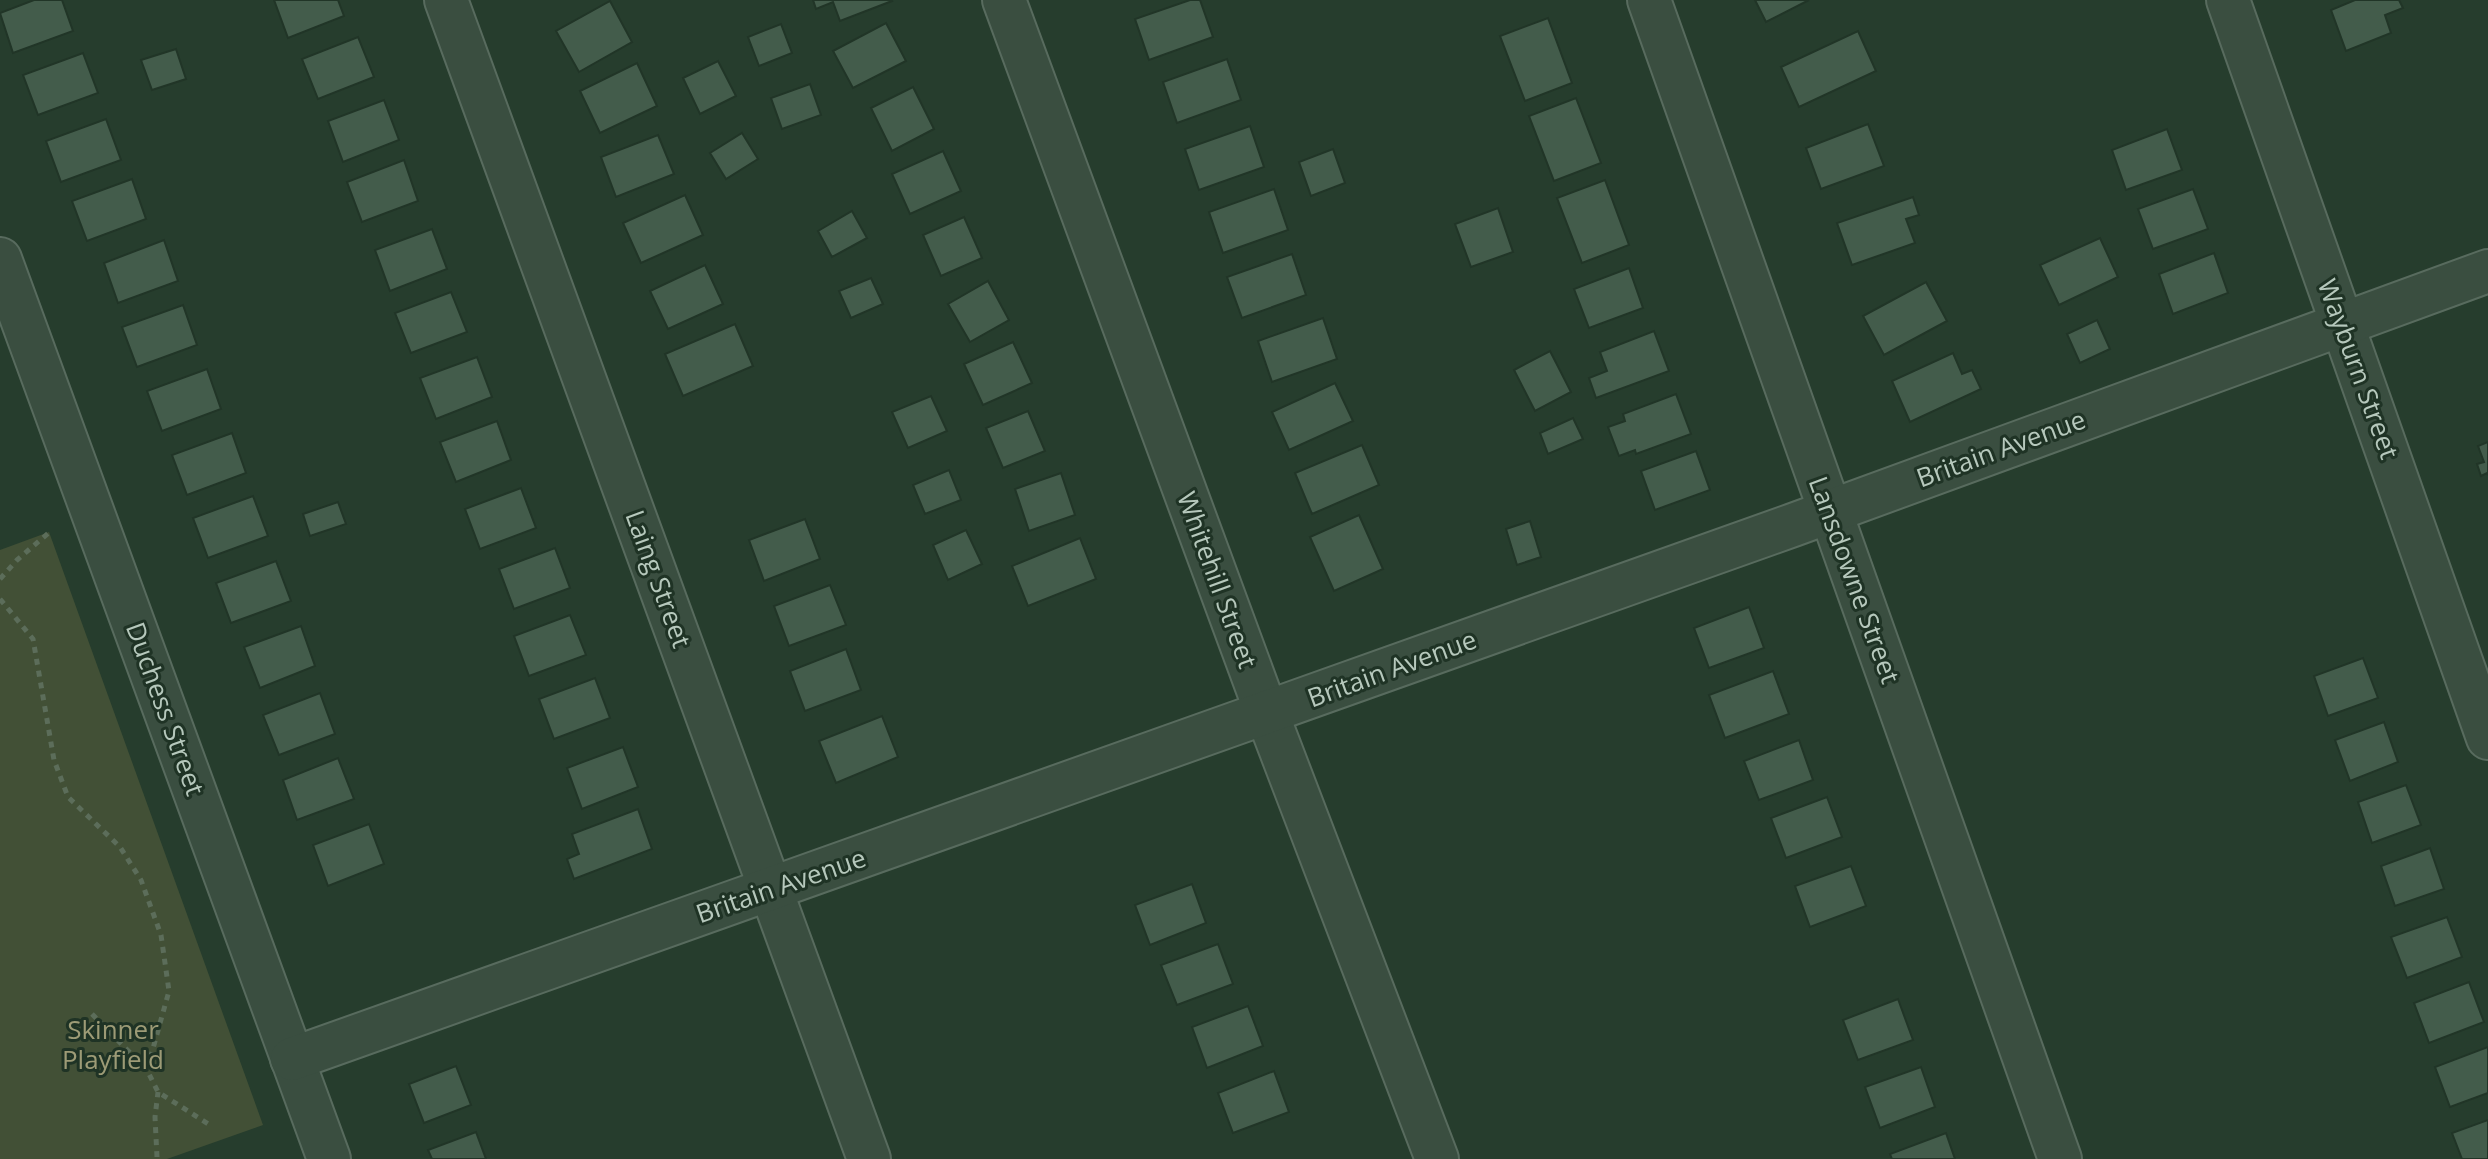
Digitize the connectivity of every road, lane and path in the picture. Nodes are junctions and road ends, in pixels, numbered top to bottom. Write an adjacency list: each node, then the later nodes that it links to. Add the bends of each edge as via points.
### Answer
1 (446, 0): 14 (street, Laing Street)
2 (1004, 0): 12 (street, Whitehill Street)
3 (1649, 0): 8 (street, Lansdowne Street)
4 (2228, 0): 7 (street, Wayburn Street)
5 (0, 259): 16 (street, Duchess Street)
6 (2488, 271): 7 (street, Britain Avenue)
7 (2342, 324): 8 (street, Britain Avenue); 13 (street, Wayburn Street)
8 (1829, 512): 12 (street, Britain Avenue); 24 (street, Lansdowne Street)
9 (52, 530): 10 (path)
10 (0, 579)
11 (0, 599): 17 (path, via 33,639 54,760 68,797 120,847 141,880 161,935 169,991)
12 (1267, 714): 14 (street, Britain Avenue); 23 (street, Whitehill Street)
13 (2488, 738)
14 (771, 890): 16 (street, Britain Avenue); 22 (street, Laing Street)
15 (92, 1014): 17 (path)
16 (292, 1059): 21 (street, Duchess Street)
17 (147, 1070): 18 (path)
18 (158, 1092): 19 (path); 20 (path)
19 (210, 1125)
20 (157, 1157)
21 (329, 1159)
22 (869, 1159)
23 (1437, 1159)
24 (2060, 1159)

